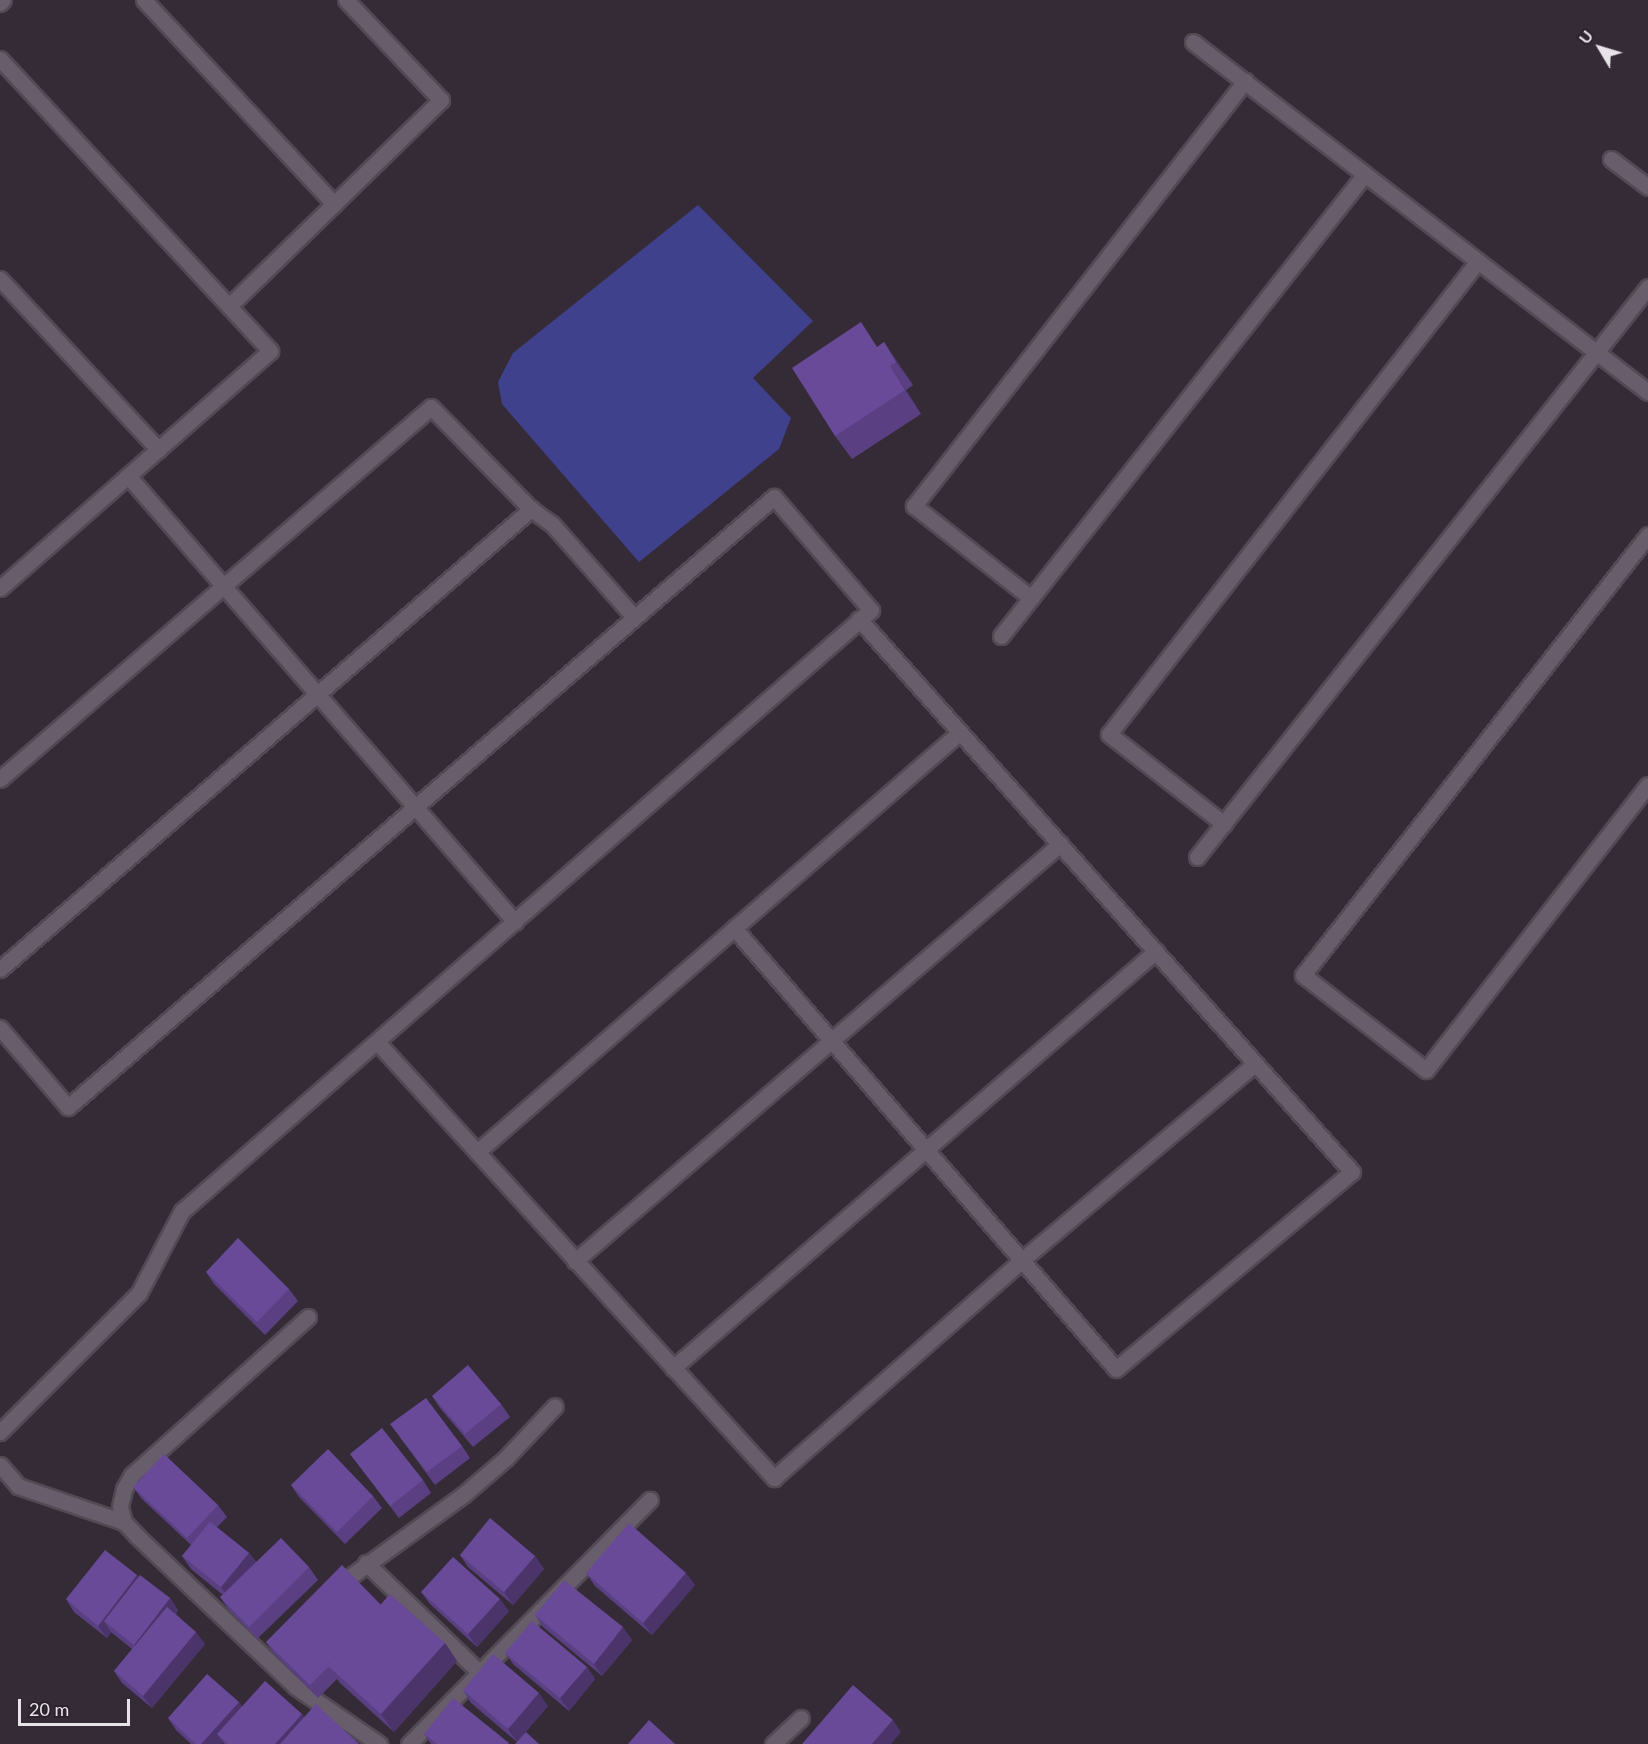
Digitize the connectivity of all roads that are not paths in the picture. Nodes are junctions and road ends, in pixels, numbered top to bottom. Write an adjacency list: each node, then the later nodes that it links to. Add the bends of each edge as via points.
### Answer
1 (144, 0): 9 (street)
2 (346, 0): 9 (street, via 441,100)
3 (1193, 42): 5 (street)
4 (0, 59): 13 (street)
5 (1245, 81): 7 (street); 22 (street, via 914,506)
6 (1611, 159): 8 (street)
7 (1365, 174): 10 (street); 22 (street)
8 (1648, 187)
9 (334, 204): 13 (street)
10 (1478, 261): 14 (street); 31 (street, via 1109,734)
11 (0, 279): 16 (street)
12 (1648, 286): 14 (street)
13 (229, 306): 16 (street, via 270,351)
14 (1596, 352): 15 (street); 31 (street)
15 (1648, 392)
16 (159, 450): 17 (street)
17 (129, 477): 20 (street); 21 (street)
18 (531, 509): 20 (street, via 431,407); 23 (street, via 552,524); 26 (street)
19 (1648, 535): 29 (street, via 1303,975 1426,1070)
20 (224, 586): 26 (street); 28 (street)
21 (0, 588)
22 (1031, 598): 25 (street)
23 (634, 617): 24 (street, via 774,497 870,610); 30 (street)
24 (859, 620): 27 (street); 34 (street)
25 (1001, 636)
26 (318, 694): 30 (street); 37 (street)
27 (960, 732): 32 (street); 35 (street)
28 (0, 779)
29 (1648, 785)
30 (415, 807): 34 (street); 38 (street, via 68,1107)
31 (1224, 824): 33 (street)
32 (1060, 844): 36 (street); 40 (street)
33 (1197, 857)
34 (515, 922): 39 (street)
35 (734, 928): 40 (street); 43 (street)
36 (1156, 951): 41 (street); 42 (street)
37 (0, 969)
38 (0, 1028)
39 (376, 1042): 43 (street); 49 (street, via 182,1211 139,1293)
40 (830, 1042): 42 (street); 45 (street)
41 (1255, 1064): 44 (street); 44 (street, via 1352,1172 1116,1369)
42 (924, 1151): 44 (street); 47 (street)
43 (477, 1152): 45 (street)
44 (1022, 1260): 47 (street, via 774,1478)
45 (575, 1261): 47 (street)
46 (308, 1317): 52 (street, via 132,1475 122,1498)
47 (673, 1368)
48 (555, 1406): 53 (street, via 506,1458 463,1495)
49 (0, 1432)
50 (0, 1465): 52 (street, via 18,1486)
51 (650, 1500): 55 (street)
52 (124, 1522): 57 (street, via 270,1653 296,1687)
53 (366, 1563): 54 (street); 55 (street)
54 (324, 1597)
55 (477, 1671): 58 (street)
56 (801, 1718): 59 (street)
57 (379, 1744)
58 (409, 1744)
59 (773, 1744)

